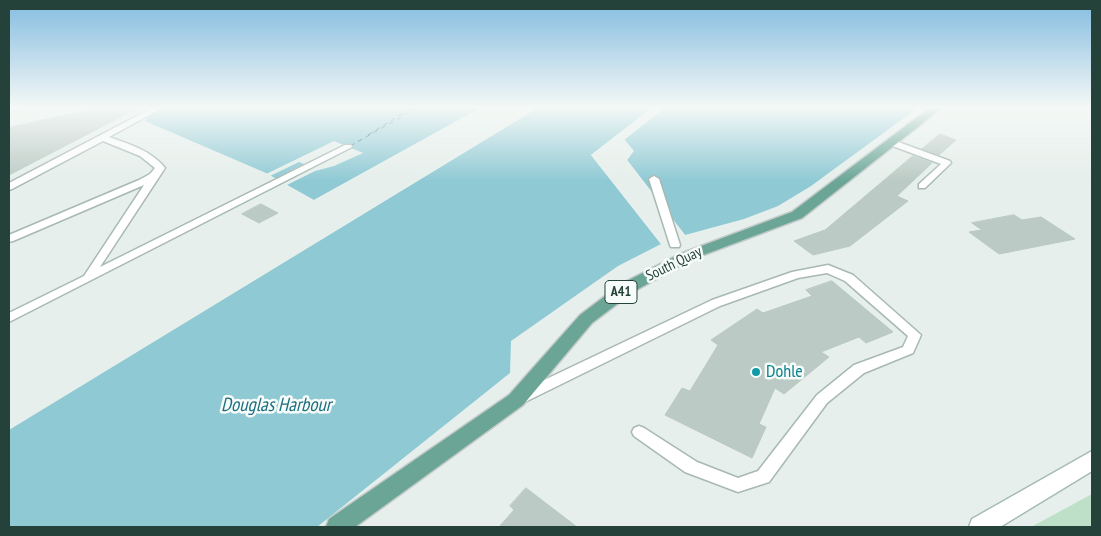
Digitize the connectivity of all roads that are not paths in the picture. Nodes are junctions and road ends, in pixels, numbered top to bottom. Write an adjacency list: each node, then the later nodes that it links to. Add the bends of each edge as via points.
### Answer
1 (114, 132): 3 (lane)
2 (907, 132): 4 (main road, South Quay / A41)
3 (103, 138): 6 (lane, via 147,157); 9 (lane)
4 (893, 143): 8 (lane, via 947,162); 14 (main road, South Quay / A41, via 797,215 685,257 627,288 586,319)
5 (348, 147): 12 (lane)
6 (160, 168): 10 (lane, via 142,182); 12 (lane)
7 (654, 179): 11 (lane)
8 (922, 186)
9 (9, 187)
10 (9, 239)
11 (675, 245)
12 (88, 278): 13 (lane)
13 (9, 318)
14 (516, 400): 15 (lane, via 716,303 796,275 828,269 849,278 915,335 908,350 859,369 822,399 763,477 738,485 691,467); 17 (main road, South Quay / A41)
15 (640, 432)
16 (1092, 460): 18 (main road)
17 (337, 527)
18 (980, 527)

